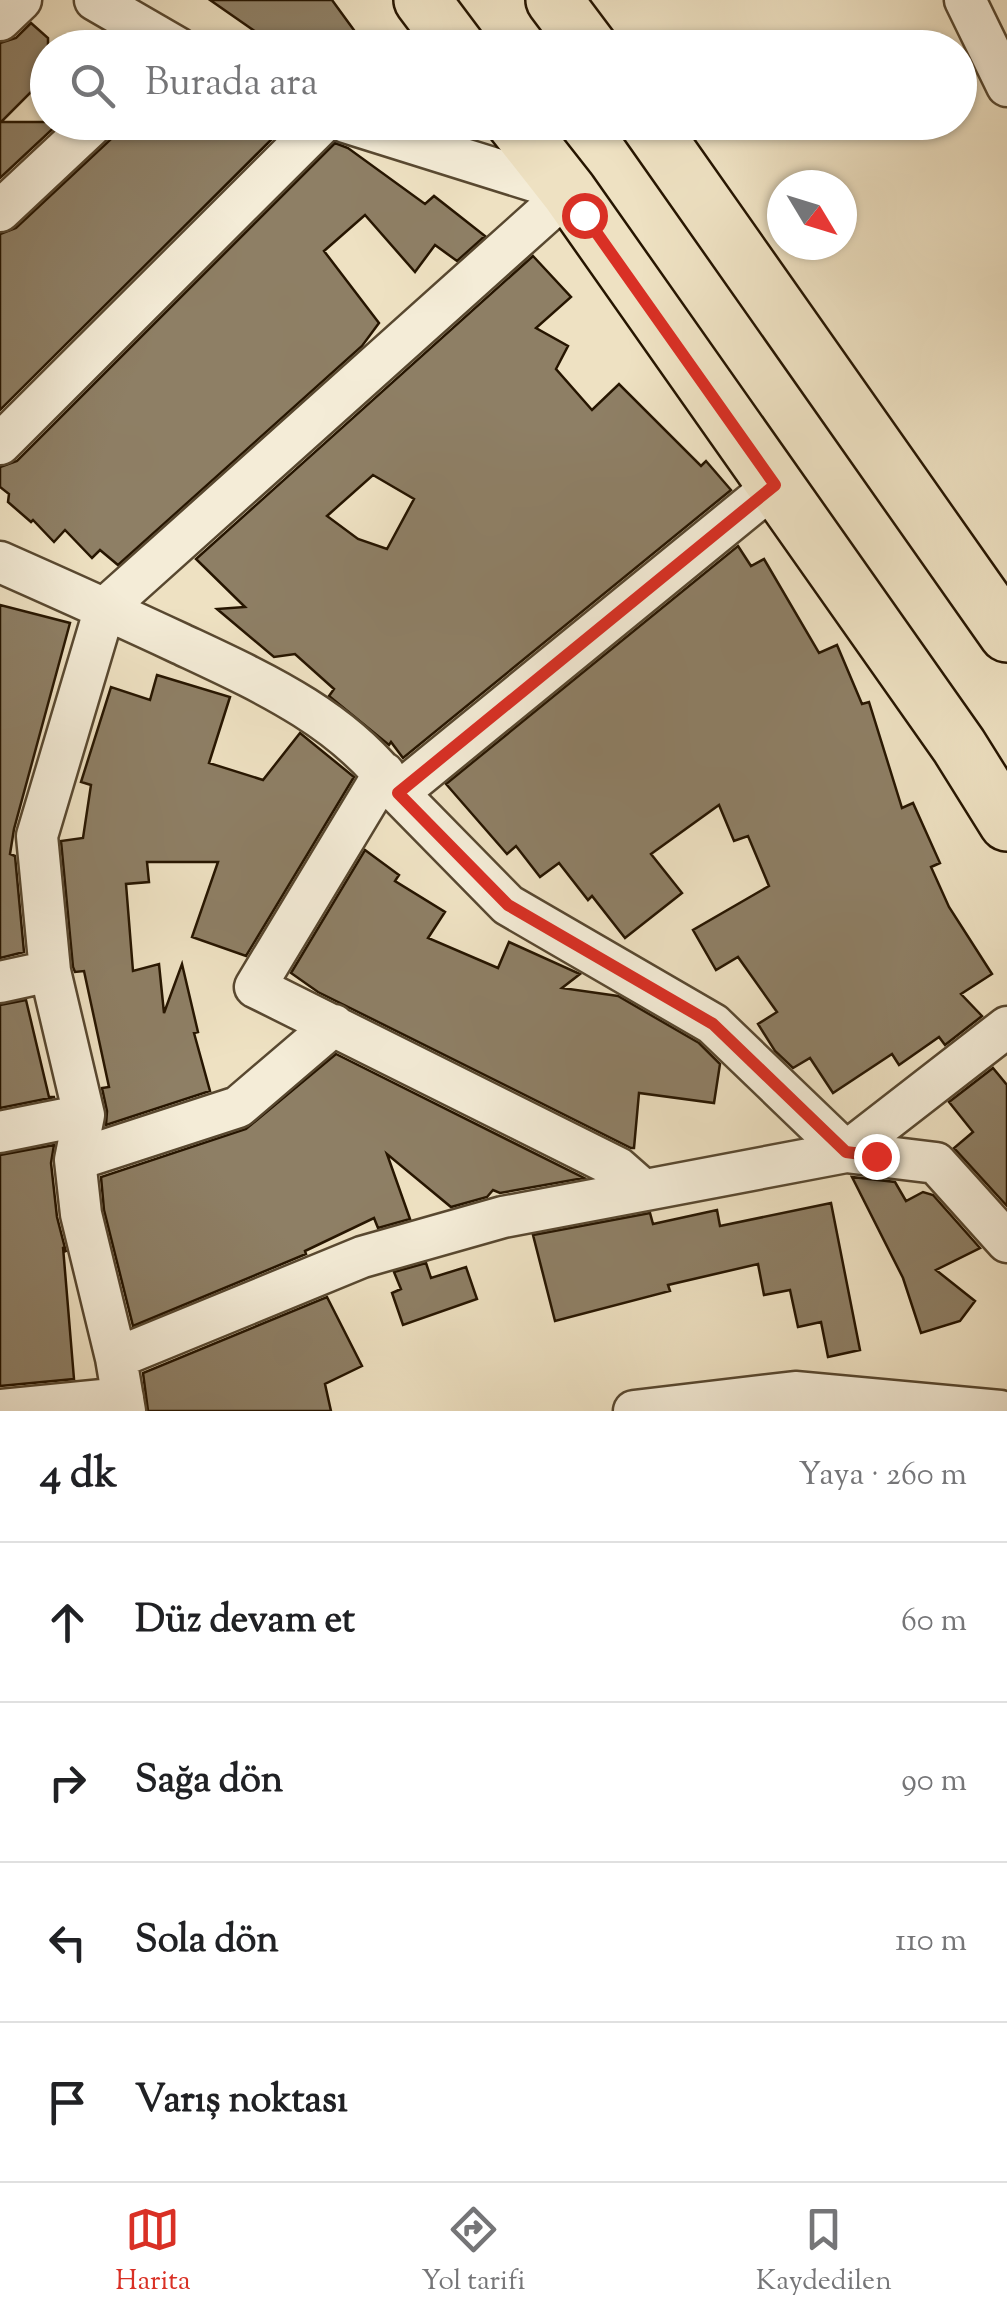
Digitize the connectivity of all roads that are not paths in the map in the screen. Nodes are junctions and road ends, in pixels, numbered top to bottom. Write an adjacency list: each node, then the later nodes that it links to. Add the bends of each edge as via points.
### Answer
1 (21, 0): 6 (street)
2 (95, 0): 7 (street)
3 (422, 0): 8 (main road)
4 (554, 0): 9 (main road)
5 (965, 0): 10 (street)
6 (0, 20)
7 (147, 30)
8 (444, 30)
9 (576, 30)
10 (1007, 86)
11 (76, 140): 17 (street)
12 (305, 140): 18 (street)
13 (403, 140): 16 (street)
14 (528, 140): 16 (main road)
15 (659, 140): 22 (main road)
16 (569, 192): 19 (main road); 21 (street)
17 (0, 211)
18 (0, 444)
19 (775, 485): 23 (street); 24 (main road)
20 (0, 562): 21 (street)
21 (105, 608): 23 (street, via 319,715); 25 (street)
22 (1007, 634)
23 (391, 783): 28 (street, via 255,987); 32 (street, via 508,905 713,1024)
24 (1007, 823)
25 (19, 838): 26 (street)
26 (50, 971): 27 (street); 30 (street)
27 (0, 982)
28 (334, 1024): 33 (street, via 238,1108); 34 (street, via 618,1168)
29 (1007, 1027): 32 (street)
30 (84, 1115): 31 (street); 33 (street)
31 (0, 1132)
32 (846, 1152): 34 (street); 35 (street, via 936,1163)
33 (76, 1160): 36 (street, via 81,1214)
34 (643, 1190): 36 (street, via 502,1217 362,1257)
35 (1007, 1242)
36 (116, 1358): 37 (street)
37 (124, 1405): 38 (street)
38 (0, 1410)
39 (991, 1410): 40 (street, via 795,1392); 41 (street)
40 (634, 1411)
41 (1000, 1411)

